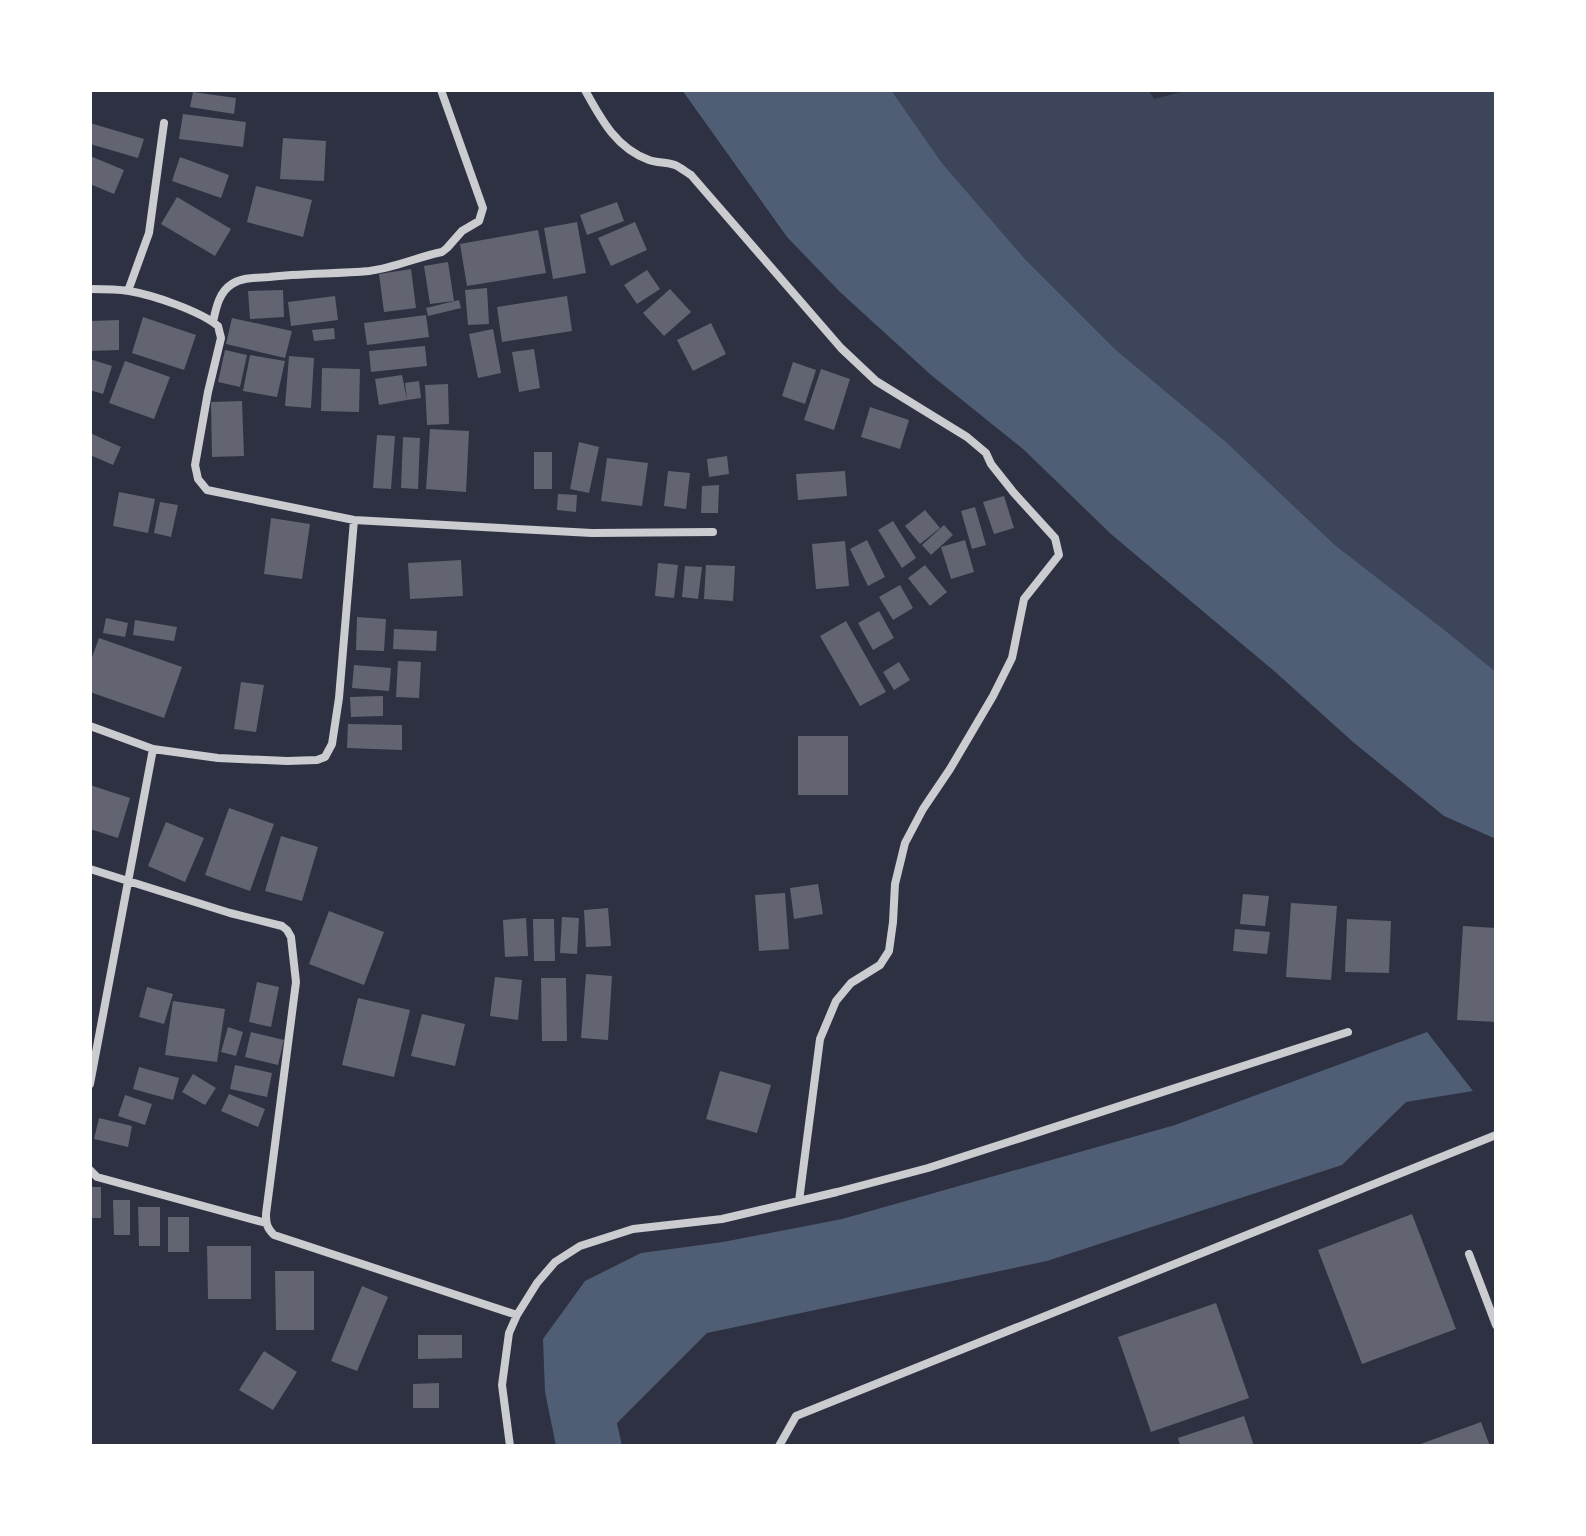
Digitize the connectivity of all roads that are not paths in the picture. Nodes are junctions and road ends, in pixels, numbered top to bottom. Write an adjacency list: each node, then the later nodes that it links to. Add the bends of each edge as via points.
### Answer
1 (441, 90): 6 (street, via 483,208 479,221 442,252 390,267 242,279 227,287)
2 (585, 90): 17 (street, via 605,126 622,143 652,161 676,165 699,183 841,348 876,381 986,453 1055,538 1059,555 1024,599 1012,658 905,843 889,951 880,965 851,983 836,1001 820,1039)
3 (164, 123): 5 (street, via 149,233)
4 (90, 289): 5 (street)
5 (128, 291): 6 (street)
6 (213, 322): 7 (street, via 221,338 195,465 200,484 207,490)
7 (354, 520): 8 (street, via 592,533); 10 (street, via 339,698 325,757 218,758)
8 (713, 532)
9 (90, 726): 10 (street)
10 (153, 749): 12 (street)
11 (90, 869): 12 (street)
12 (129, 882): 14 (street); 18 (street, via 282,926 291,937 296,982)
13 (1348, 1032): 17 (street, via 928,1168)
14 (90, 1084)
15 (1496, 1135): 23 (street, via 796,1416)
16 (90, 1170): 18 (street, via 97,1177)
17 (799, 1201): 20 (street, via 722,1219 633,1229 580,1246 555,1262)
18 (266, 1223): 20 (street, via 274,1235)
19 (1469, 1254): 21 (street)
20 (517, 1315): 22 (street, via 509,1333 502,1385)
21 (1496, 1325)
22 (510, 1446)
23 (779, 1446)

